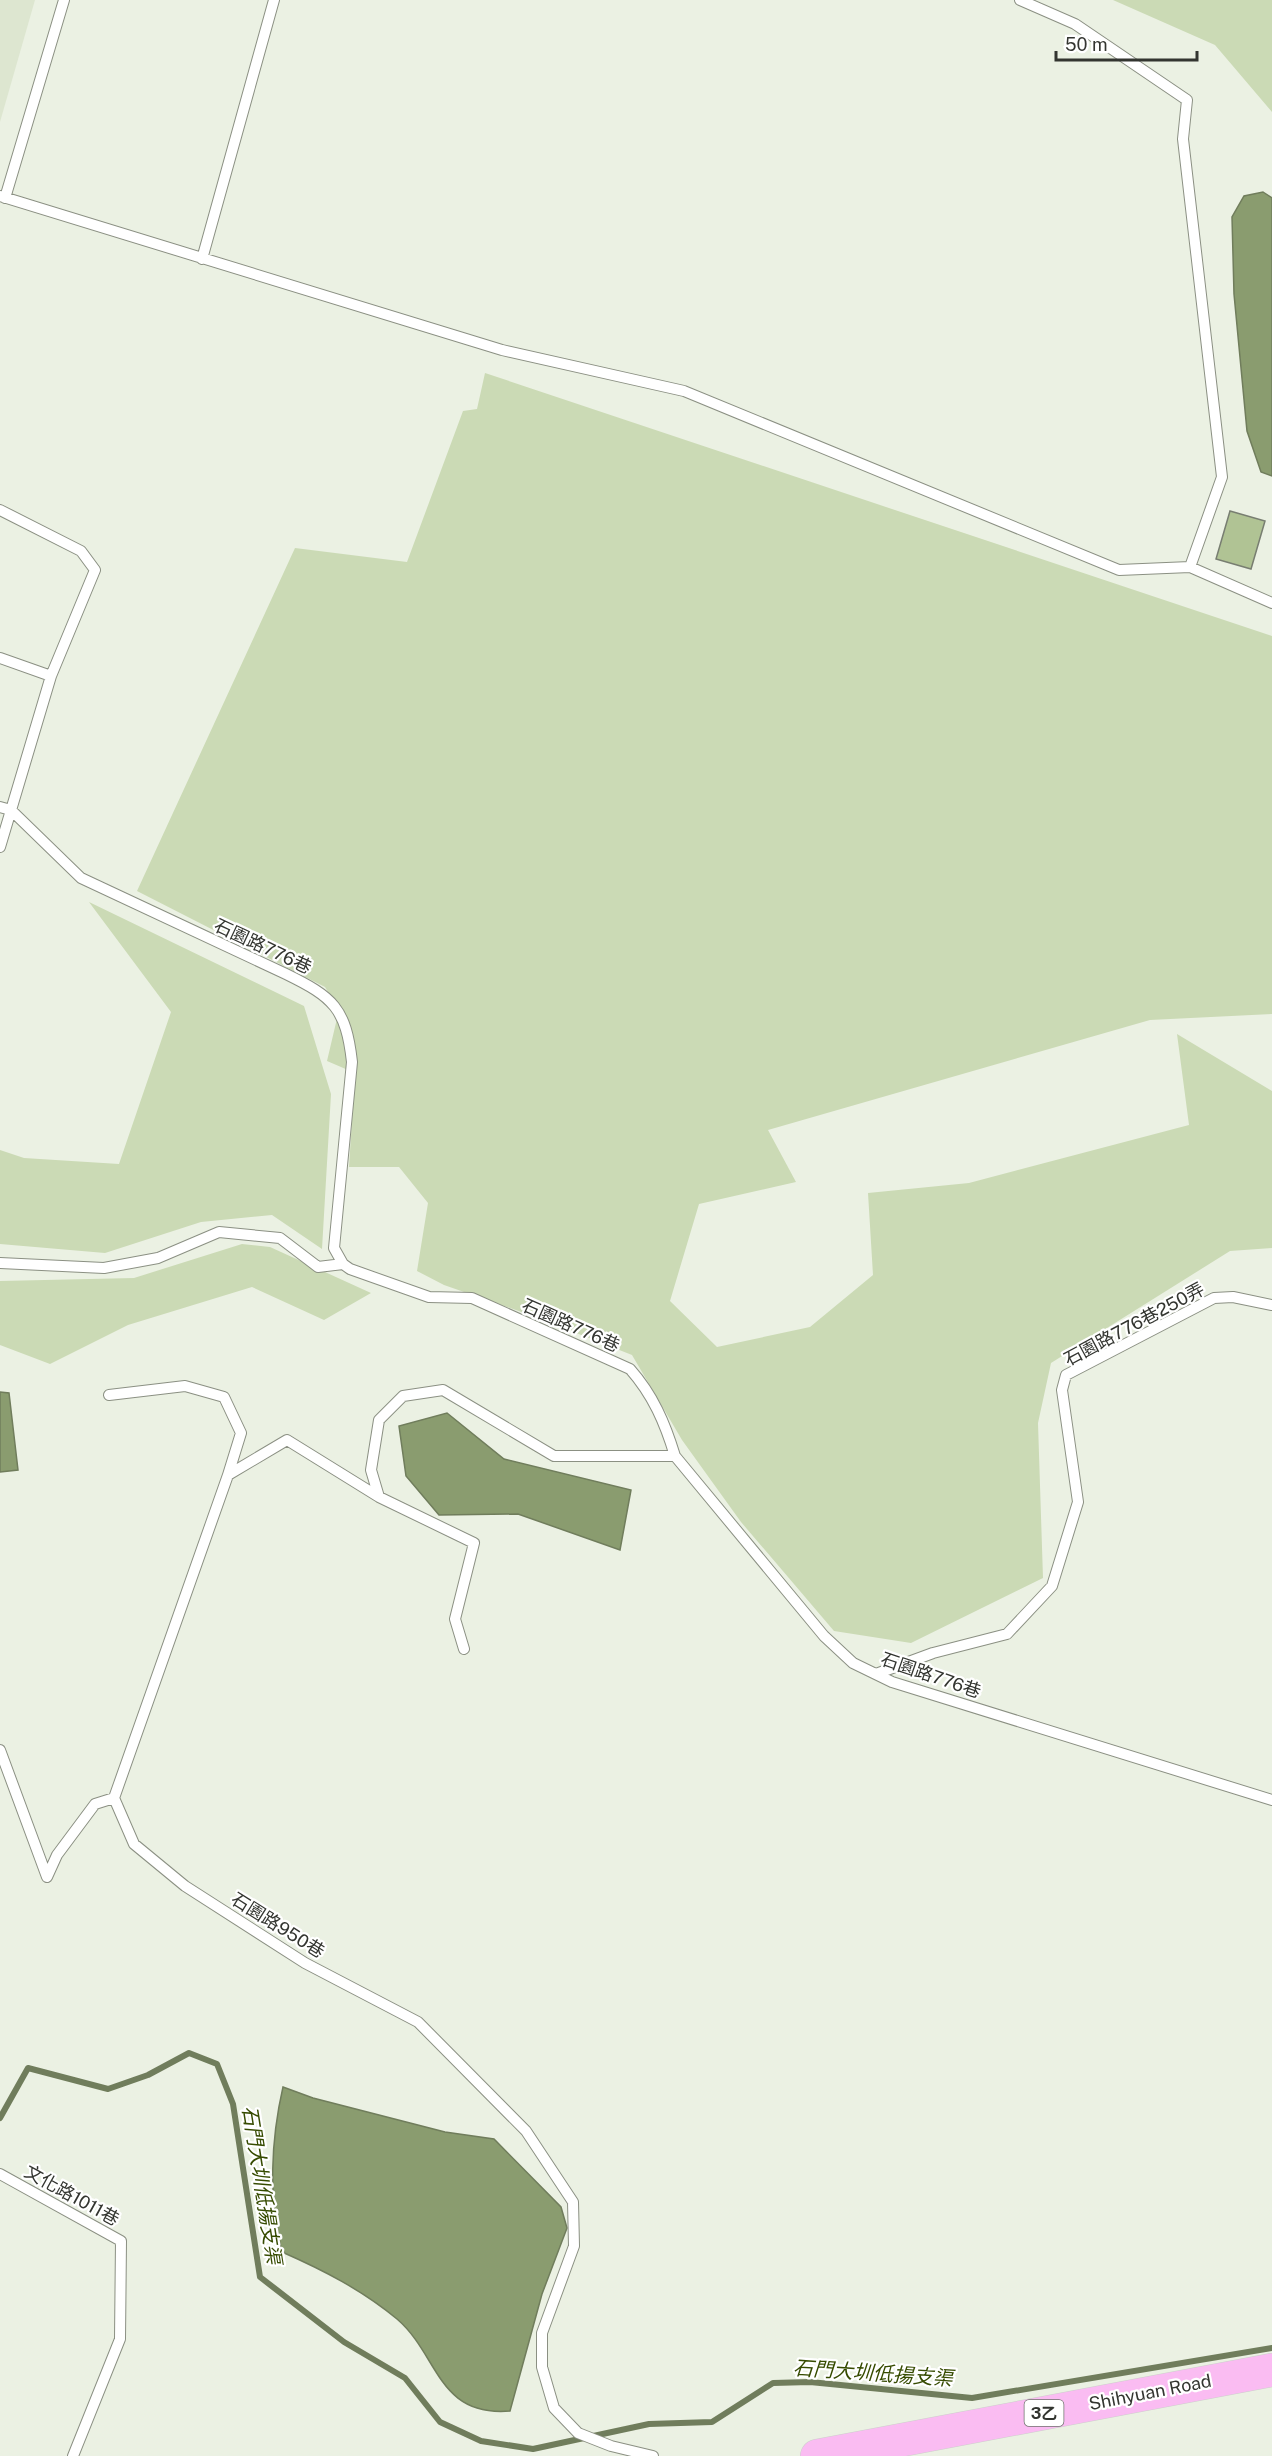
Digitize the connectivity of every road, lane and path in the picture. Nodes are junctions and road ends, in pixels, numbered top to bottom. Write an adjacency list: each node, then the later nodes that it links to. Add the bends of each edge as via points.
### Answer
1 (64, 0): 4 (lane)
2 (274, 0): 5 (lane)
3 (1020, 0): 7 (lane, via 1074,24 1187,100 1183,139 1222,477)
4 (3, 197): 5 (lane)
5 (202, 259): 7 (lane, via 502,350 684,391 1119,570)
6 (0, 510): 10 (lane, via 81,551 95,570)
7 (1190, 567): 8 (lane)
8 (1272, 603)
9 (0, 658): 10 (lane)
10 (51, 676): 11 (lane)
11 (6, 808): 12 (lane); 14 (lane, 石園路776巷, via 81,878 296,979 338,1008 349,1034 352,1062 334,1248)
12 (0, 847)
13 (0, 1263): 14 (lane, via 104,1268 158,1258 219,1232 280,1238 318,1267)
14 (343, 1264): 17 (lane, 石園路776巷, via 429,1297 472,1298 630,1369 646,1387 665,1422)
15 (1272, 1305): 21 (lane, 石園路776巷250弄, via 1233,1297 1214,1298 1066,1375 1062,1390 1078,1502 1052,1586 1007,1634 933,1653)
16 (109, 1395): 18 (lane, via 185,1386 224,1397 241,1433)
17 (675, 1456): 19 (lane, via 554,1456 443,1390 403,1396 378,1420 371,1470); 21 (lane, 石園路776巷, via 824,1636 853,1663)
18 (228, 1475): 19 (lane, via 287,1440); 23 (lane)
19 (379, 1497): 20 (lane, via 474,1543 455,1619)
20 (464, 1649)
21 (876, 1674): 24 (lane, 石園路776巷)
22 (0, 1750): 23 (lane, via 47,1877 57,1855 94,1804)
23 (114, 1797): 28 (lane, 石園路950巷, via 134,1844 185,1886 305,1963 418,2022 526,2131 573,2202 574,2246 542,2333 542,2367 554,2408 578,2433)
24 (1272, 1800)
25 (0, 2174): 27 (lane, 文化路1011巷, via 121,2241 120,2339)
26 (1272, 2370): 29 (main road, Shihyuan Road / 3乙)
27 (73, 2456)
28 (653, 2456)
29 (817, 2456)

